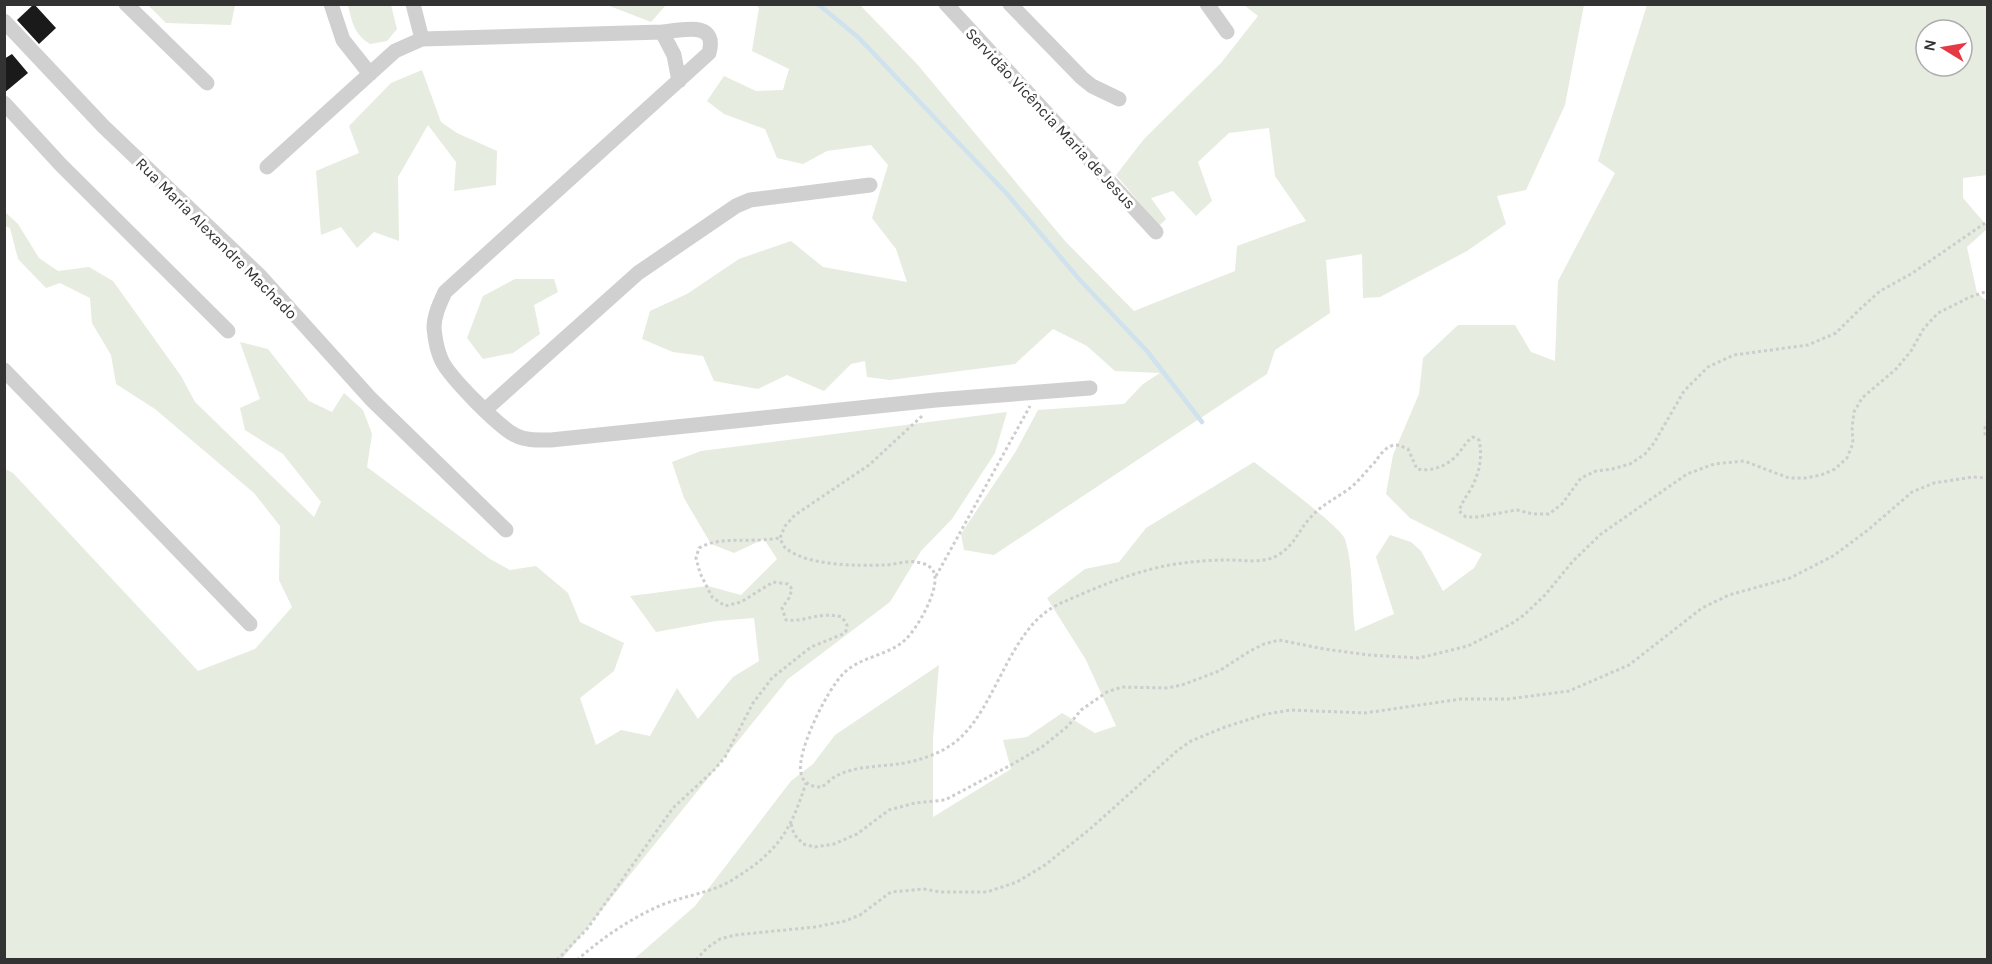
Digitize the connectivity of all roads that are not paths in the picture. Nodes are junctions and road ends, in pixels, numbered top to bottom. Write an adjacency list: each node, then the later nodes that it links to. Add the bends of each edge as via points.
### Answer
1 (126, 4): 13 (street)
2 (331, 4): 11 (street, via 343,40)
3 (413, 4): 10 (street)
4 (946, 4): 18 (street, Servidão Vicência Maria de Jesus)
5 (1010, 4): 14 (street, via 1082,78)
6 (1207, 4): 9 (street)
7 (4, 21): 23 (street, Rua Maria Alexandre Machado, via 104,126 260,276 364,392)
8 (662, 32): 10 (street); 12 (street, via 674,55); 12 (street, via 692,28 709,36 709,53)
9 (1227, 32)
10 (422, 39): 11 (street, via 395,51)
11 (370, 74): 16 (street)
12 (679, 81): 22 (street, via 445,292 434,326 441,360)
13 (207, 83)
14 (1119, 99)
15 (4, 103): 19 (street)
16 (267, 167)
17 (870, 185): 22 (street, via 750,200 736,206 638,273)
18 (1156, 232)
19 (228, 331)
20 (4, 370): 24 (street)
21 (1090, 388): 22 (street, via 552,440 517,436)
22 (485, 410)
23 (506, 530)
24 (249, 624)

